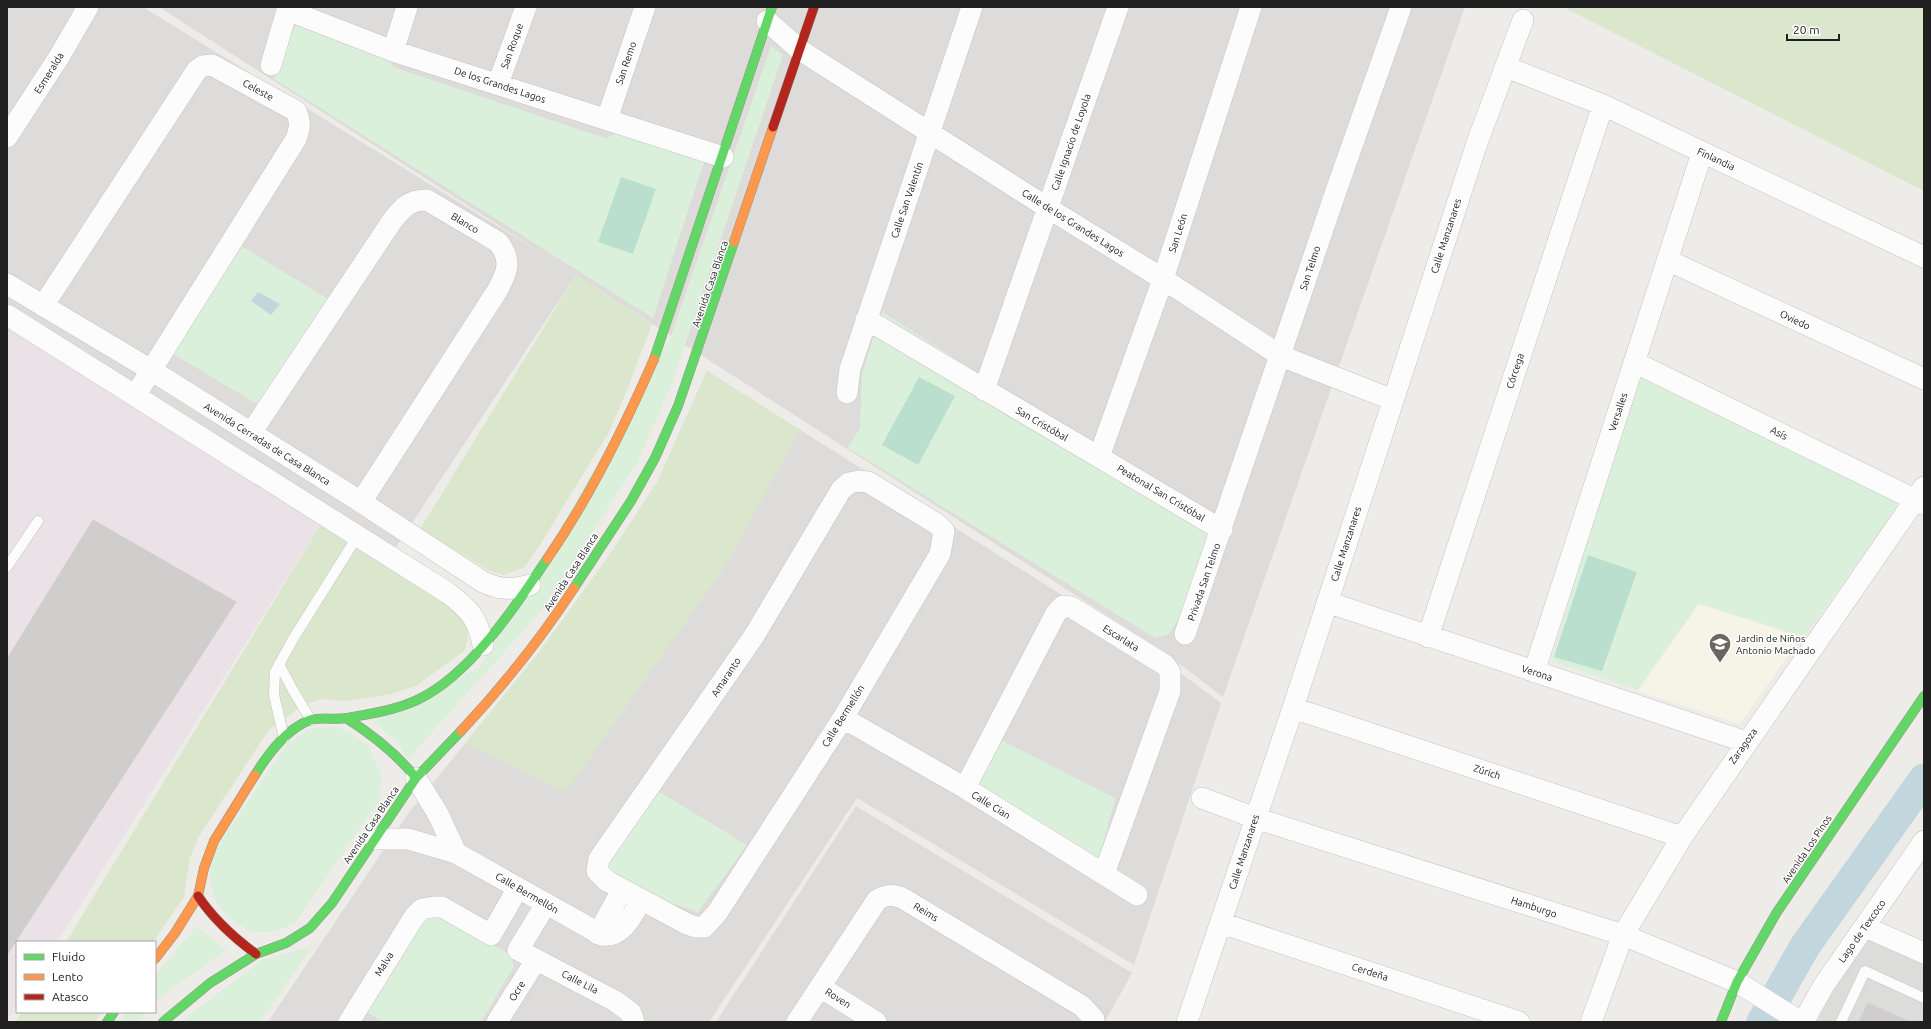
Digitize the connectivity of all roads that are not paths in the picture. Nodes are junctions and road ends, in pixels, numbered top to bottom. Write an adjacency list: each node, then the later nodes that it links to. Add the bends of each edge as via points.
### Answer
1 (88, 7): 21 (street, Esmeralda, via 60,57)
2 (407, 7): 14 (street)
3 (526, 7): 17 (street, San Roque)
4 (645, 7): 19 (street, San Remo)
5 (814, 7): 13 (street, Avenida Casa Blanca)
6 (972, 7): 20 (street, Calle San Valentín)
7 (1118, 7): 24 (street, Calle Ignacio de Loyola)
8 (1251, 7): 27 (street, San León)
9 (1401, 7): 32 (street, San Telmo)
10 (287, 9): 14 (street, De los Grandes Lagos); 15 (street)
11 (769, 14): 13 (street, Calle de los Grandes Lagos); 23 (street)
12 (1523, 20): 16 (street, Calle Manzanares)
13 (800, 50): 20 (street, Calle de los Grandes Lagos); 69 (street, Avenida Casa Blanca, via 696,359 656,458 631,501 543,635 493,697)
14 (393, 51): 17 (street, De los Grandes Lagos)
15 (271, 65)
16 (1506, 67): 18 (street, Finlandia); 39 (street, Calle Manzanares, via 1477,143)
17 (498, 84): 19 (street, De los Grandes Lagos)
18 (1603, 105): 22 (street, Finlandia); 58 (street, Córcega)
19 (607, 119): 23 (street, De los Grandes Lagos)
20 (930, 133): 24 (street, Calle de los Grandes Lagos); 31 (street, Calle San Valentín)
21 (7, 137)
22 (1702, 153): 25 (street, Finlandia); 26 (street, Versalles)
23 (724, 157): 54 (street, via 654,359 623,427 559,542)
24 (1048, 208): 27 (street, Calle de los Grandes Lagos); 36 (street, Calle Ignacio de Loyola)
25 (1924, 257)
26 (1667, 260): 33 (street, Versalles); 35 (street, Oviedo)
27 (1163, 279): 32 (street, Calle de los Grandes Lagos); 43 (street, San León)
28 (7, 284): 29 (street, Avenida Cerradas de Casa Blanca)
29 (43, 306): 34 (street, Avenida Cerradas de Casa Blanca); 34 (street, Celeste, via 191,79 203,66 217,67 296,112 300,128 296,139)
30 (7, 315): 38 (street)
31 (866, 319): 36 (street); 37 (street, Calle San Valentín, via 850,369)
32 (1281, 356): 39 (street, Calle de los Grandes Lagos); 48 (street, San Telmo)
33 (1634, 362): 46 (street, Asís); 61 (street, Versalles)
34 (155, 363): 38 (street); 40 (street, Avenida Cerradas de Casa Blanca)
35 (1924, 380)
36 (984, 390): 43 (street, San Cristóbal)
37 (847, 393)
38 (135, 396): 42 (street)
39 (1393, 400): 56 (street, Calle Manzanares)
40 (207, 407): 41 (street, Avenida Cerradas de Casa Blanca); 42 (street)
41 (257, 425): 45 (street, Avenida Cerradas de Casa Blanca); 45 (street, Blanco, via 392,221 408,203 427,200 498,242 508,264 499,286)
42 (192, 432): 50 (street)
43 (1100, 457): 48 (street, Peatonal San Cristóbal)
44 (849, 484): 65 (street, Calle Bermellón, via 868,482 937,524 944,531 940,554); 77 (street, Amaranto, via 841,490 754,636 602,853)
45 (367, 494): 49 (street, Avenida Cerradas de Casa Blanca)
46 (1921, 497): 68 (street, Zaragoza)
47 (38, 520): 52 (lane)
48 (1222, 530): 57 (street, Privada San Telmo)
49 (409, 534): 51 (street); 53 (street, Avenida Cerradas de Casa Blanca)
50 (357, 537): 51 (street); 60 (lane)
51 (394, 559): 55 (street)
52 (7, 567)
53 (464, 568): 54 (street, Avenida Cerradas de Casa Blanca, via 482,582 495,588 517,589); 55 (street)
54 (530, 585): 59 (street)
55 (448, 593): 59 (street, via 466,607 476,620)
56 (1328, 602): 58 (street, Verona); 63 (street, Calle Manzanares)
57 (1185, 634)
58 (1428, 637): 61 (street, Verona)
59 (483, 645): 64 (street, via 470,662 446,682 417,700)
60 (280, 664): 66 (lane); 67 (lane, via 273,682)
61 (1534, 672): 68 (street, Verona)
62 (1924, 696): 93 (street, Avenida Los Pinos, via 1777,912)
63 (1293, 708): 72 (street, Calle Manzanares); 73 (street, Zúrich)
64 (346, 718): 66 (street); 69 (street, via 387,746)
65 (843, 718): 70 (street, Calle Cian); 83 (street, Calle Bermellón, via 711,921 704,927 696,927)
66 (311, 720): 67 (street)
67 (284, 738): 82 (street, via 267,756 214,841 204,868)
68 (1746, 742): 73 (street, Zaragoza)
69 (416, 778): 74 (street, Avenida Casa Blanca); 76 (street, via 438,814)
70 (965, 788): 78 (street, Calle Cian); 78 (street, Escarlata, via 1056,613 1063,606 1071,606 1165,665 1170,672 1170,691)
71 (1202, 798): 72 (street, Hamburgo)
72 (1255, 818): 85 (street, Calle Manzanares); 88 (street, Hamburgo)
73 (1682, 837): 88 (street, Zaragoza)
74 (375, 839): 76 (street, Calle Bermellón, via 408,839); 90 (street, Avenida Casa Blanca, via 332,903 310,928 286,943)
75 (1924, 841): 86 (street, Lago de Texcoco)
76 (456, 853): 79 (street, Calle Bermellón)
77 (597, 866): 80 (street, Calle Bermellón, via 601,876)
78 (1104, 874): 81 (street, Calle Cian)
79 (518, 888): 84 (street, Calle Bermellón); 101 (street, Malva, via 491,935 442,907 422,909 408,926)
80 (622, 890): 83 (street, Calle Bermellón); 87 (street)
81 (1137, 895)
82 (198, 896): 90 (street, via 210,916); 91 (street)
83 (641, 900): 87 (street, via 628,921 617,932 607,936)
84 (546, 904): 87 (street, Calle Bermellón); 92 (street, Calle Lila, via 518,950)
85 (1220, 923): 106 (street, Calle Manzanares); 107 (street, Cerdeña)
86 (1865, 927): 89 (street); 97 (street, Lago de Texcoco)
87 (598, 934)
88 (1623, 935): 93 (street, Hamburgo); 108 (street, Zaragoza)
89 (1924, 953)
90 (256, 954): 100 (street, Avenida Casa Blanca, via 210,983)
91 (156, 958)
92 (536, 960): 102 (street, Ocre); 103 (street, Calle Lila, via 615,1001 631,1012)
93 (1737, 982): 97 (street, Hamburgo); 109 (street, Avenida Los Pinos)
94 (820, 987): 98 (street, Reims, via 877,900 885,895 894,895 1082,1006); 104 (street, Reims); 105 (street, Roven)
95 (1924, 998): 110 (lane, via 1865,971)
96 (113, 1013): 99 (street)
97 (1797, 1019)
98 (1094, 1021)
99 (107, 1022)
100 (163, 1022)
101 (349, 1022)
102 (497, 1022)
103 (634, 1022)
104 (797, 1022)
105 (876, 1022)
106 (1187, 1022)
107 (1519, 1022)
108 (1591, 1022)
109 (1721, 1022)
110 (1841, 1022)

